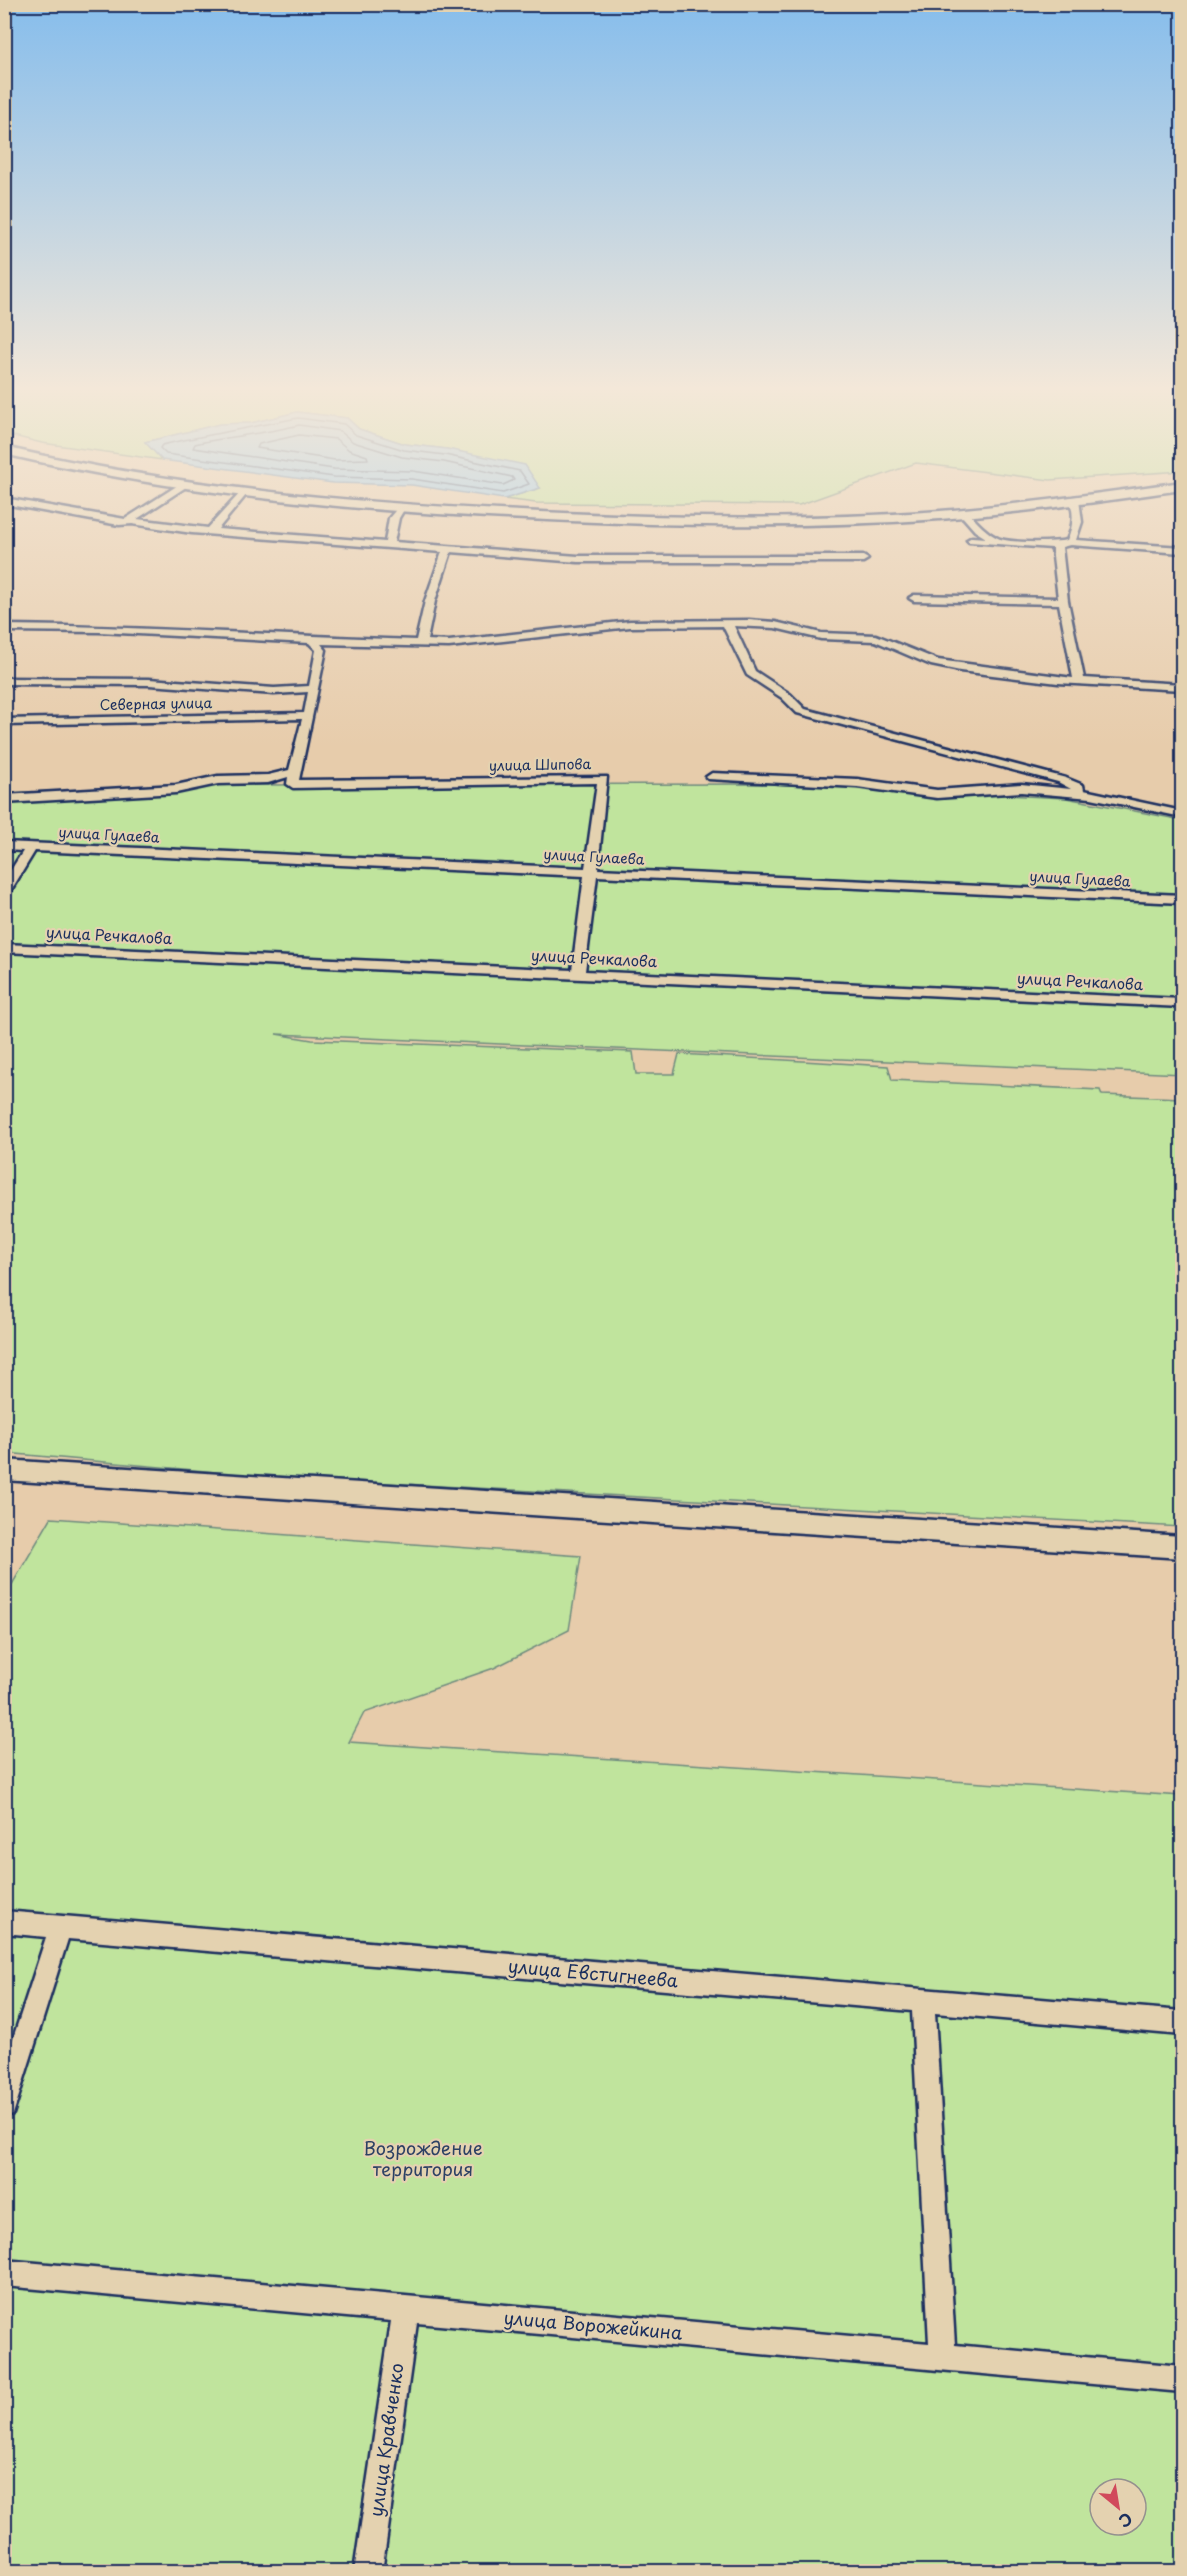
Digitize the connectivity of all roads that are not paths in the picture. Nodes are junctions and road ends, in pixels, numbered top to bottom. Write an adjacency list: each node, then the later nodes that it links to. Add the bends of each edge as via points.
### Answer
1 (34, 506): 9 (street)
2 (150, 506): 9 (street)
3 (232, 506): 10 (street)
4 (380, 506): 7 (street)
5 (1021, 506): 8 (street)
6 (1076, 506): 13 (street, via 1076,534)
7 (400, 508): 8 (street, via 659,521); 14 (street)
8 (964, 513): 12 (street, via 978,529)
9 (126, 522): 10 (street)
10 (211, 531): 14 (street)
11 (972, 540): 12 (street)
12 (996, 540): 15 (street)
13 (1070, 542): 15 (street); 17 (street)
14 (389, 545): 16 (street)
15 (1057, 545): 20 (street)
16 (447, 550): 18 (street, via 578,559); 24 (street)
17 (1182, 550)
18 (863, 560)
19 (914, 598): 20 (street)
20 (1063, 601): 25 (street)
21 (727, 622): 24 (street, via 630,624 464,644); 25 (street, via 775,625 821,636 876,638 935,663); 33 (street, via 751,673 801,711 1062,780)
22 (4, 628): 23 (street)
23 (312, 640): 24 (street); 28 (street, via 321,650)
24 (421, 642)
25 (1079, 679): 27 (street)
26 (4, 681): 28 (street)
27 (1182, 687)
28 (312, 689): 29 (street)
29 (308, 716): 30 (street, Северная улица); 31 (street)
30 (4, 722)
31 (294, 772): 34 (street, via 268,779 218,780 176,789); 38 (street, улица Шипова, via 293,784 603,779)
32 (712, 777): 33 (street, via 857,783 937,794 1021,788)
33 (1091, 794): 35 (street)
34 (4, 799)
35 (1182, 814)
36 (4, 846): 37 (street, улица Гулаева)
37 (31, 847): 38 (street, улица Гулаева); 39 (street)
38 (592, 872): 40 (street, улица Гулаева); 42 (street, улица Шипова)
39 (4, 892)
40 (1182, 899)
41 (4, 948): 42 (street, улица Речкалова)
42 (578, 975): 43 (street, улица Речкалова)
43 (1182, 1003)
44 (4, 1470): 45 (street)
45 (1182, 1547)
46 (4, 1922): 47 (street, улица Евстигнеева)
47 (60, 1927): 48 (street, улица Евстигнеева); 50 (street)
48 (923, 2002): 49 (street, улица Евстигнеева); 53 (street)
49 (1182, 2023)
50 (4, 2105)
51 (4, 2273): 52 (street, улица Ворожейкина)
52 (406, 2309): 53 (street, улица Ворожейкина); 55 (street, улица Кравченко)
53 (943, 2358): 54 (street, улица Ворожейкина)
54 (1182, 2379)
55 (368, 2571)

